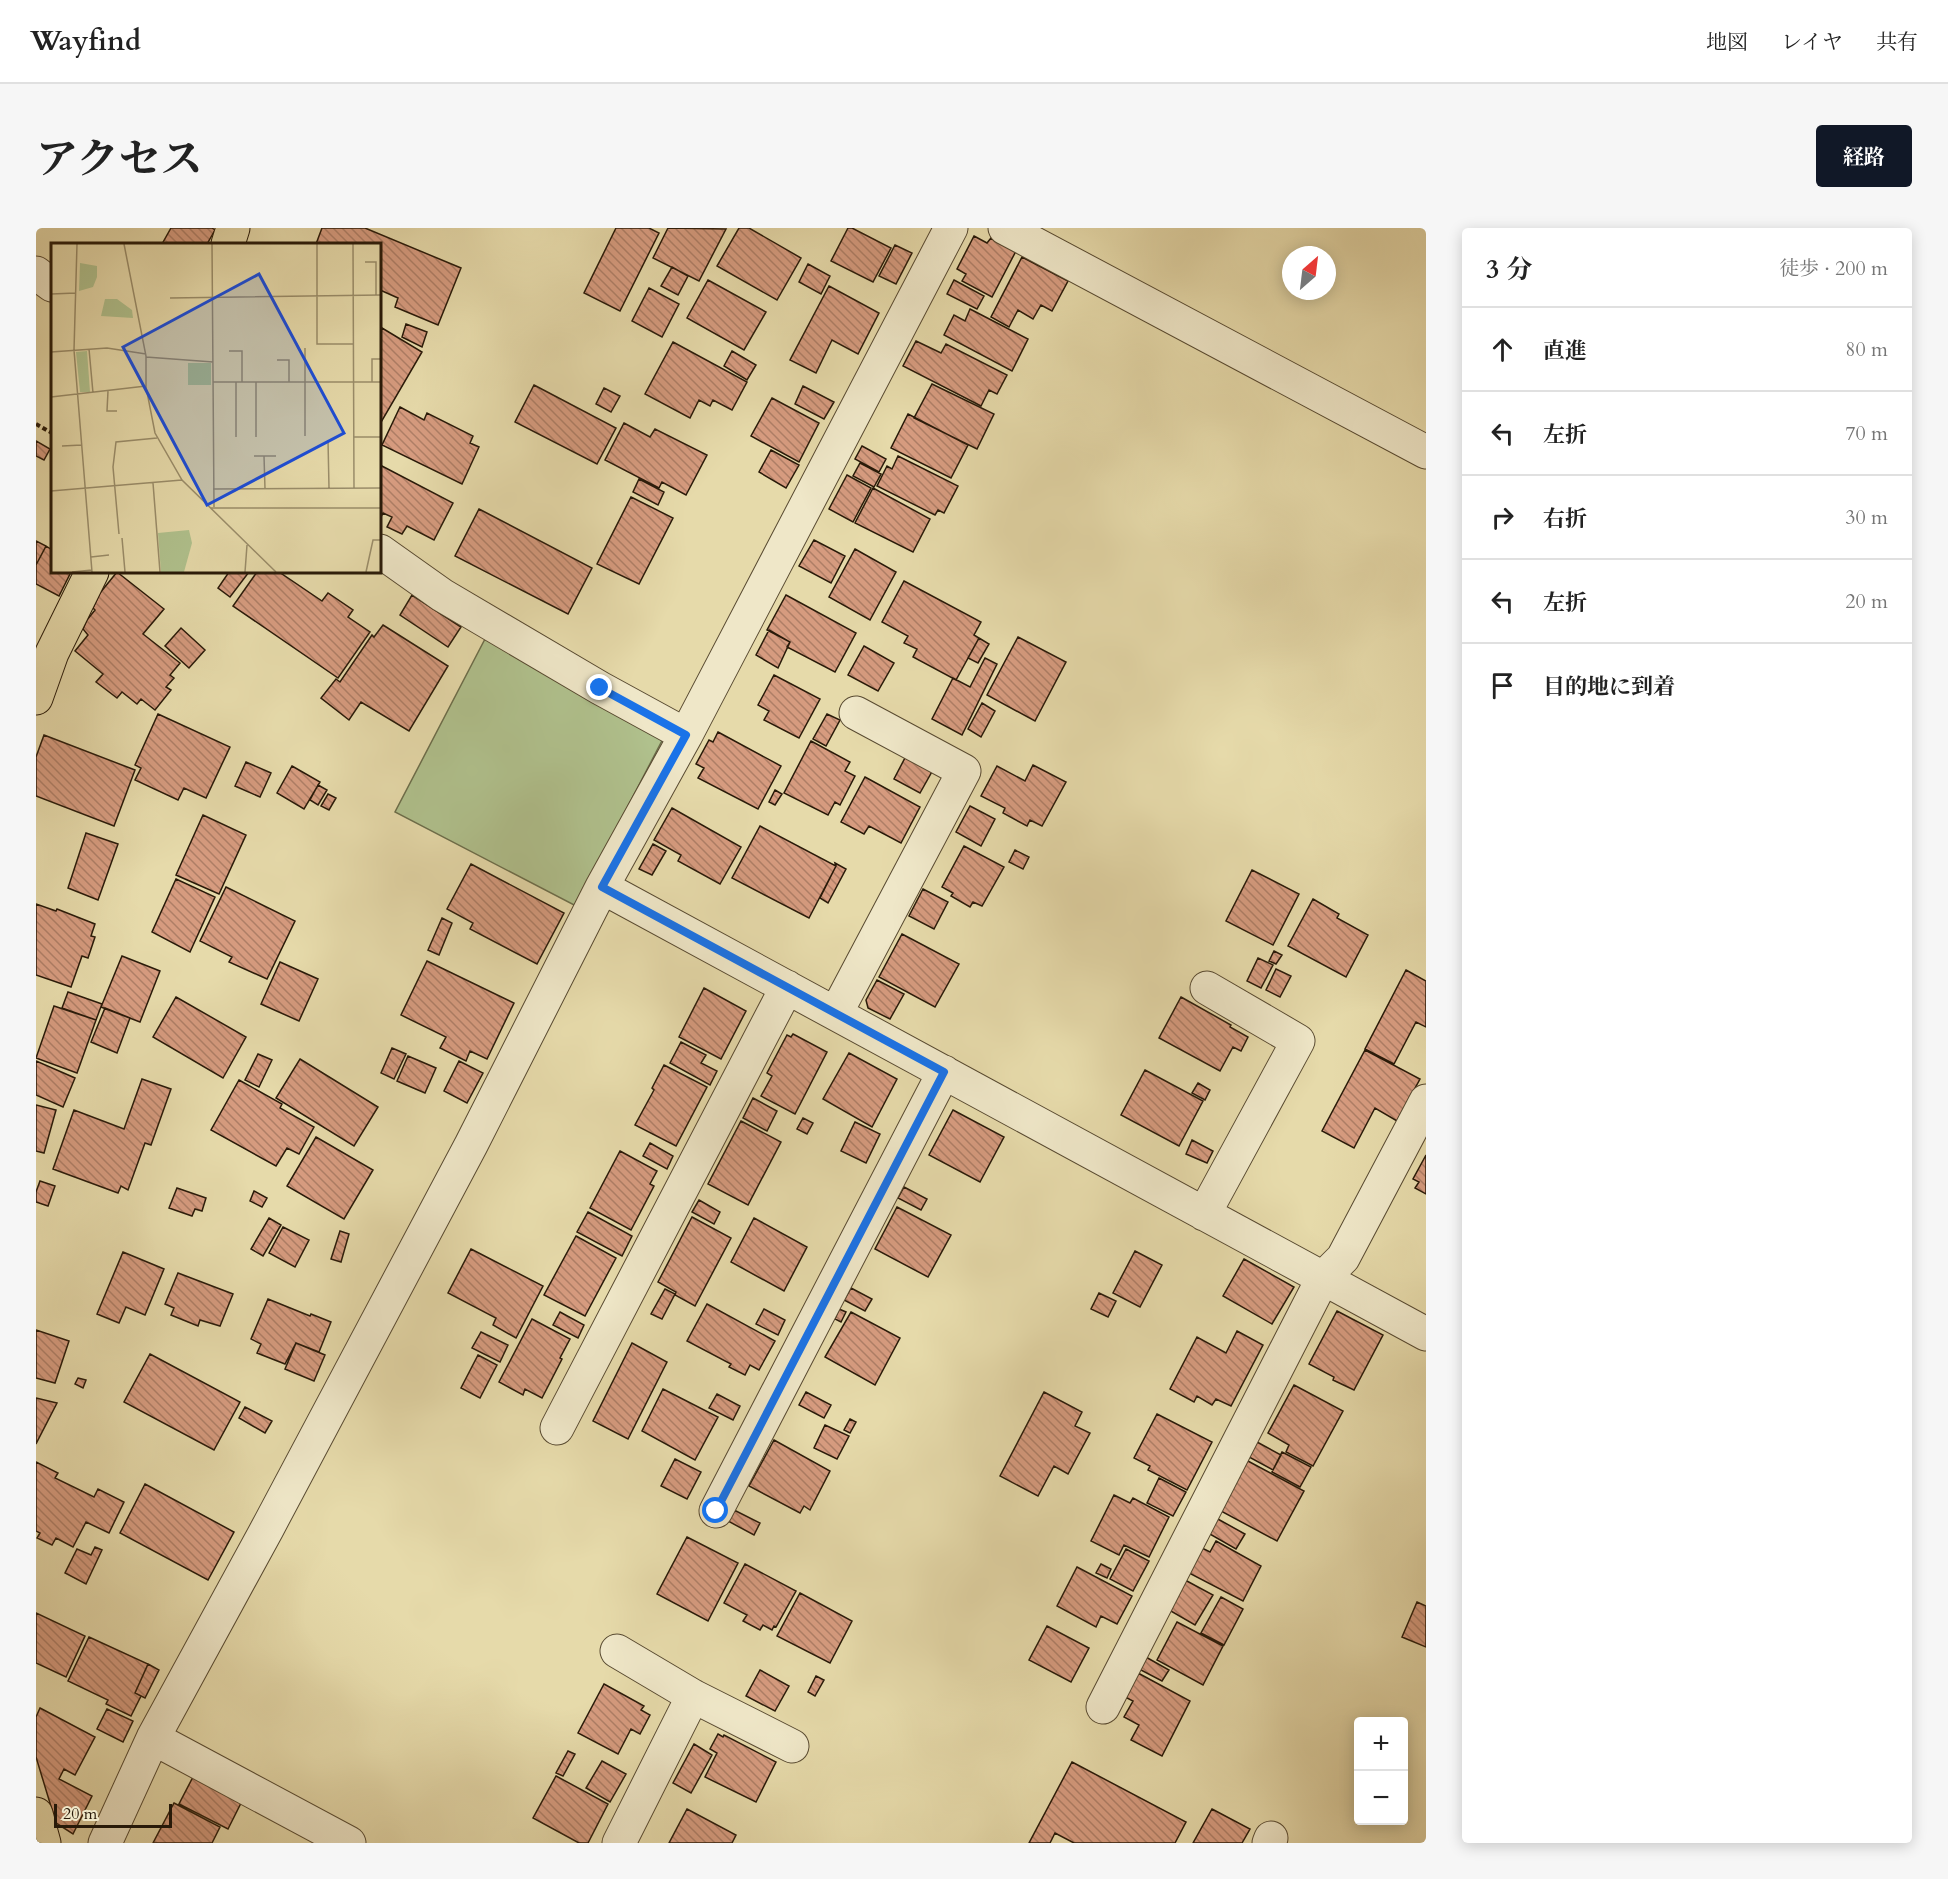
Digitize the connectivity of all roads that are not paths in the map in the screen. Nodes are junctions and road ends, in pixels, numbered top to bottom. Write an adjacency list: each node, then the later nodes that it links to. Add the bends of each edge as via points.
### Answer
1 (233, 228): 4 (main road)
2 (951, 228): 13 (street)
3 (1005, 228): 7 (street)
4 (228, 243)
5 (36, 273): 6 (street)
6 (51, 284)
7 (1426, 453)
8 (381, 552): 13 (street, via 442,595)
9 (91, 573): 10 (main road)
10 (46, 639): 11 (main road)
11 (36, 698)
12 (856, 713): 17 (street, via 964,771)
13 (686, 735): 14 (street)
14 (602, 887): 15 (street); 28 (street, via 465,1156)
15 (787, 987): 17 (street); 23 (street)
16 (1207, 988): 20 (street, via 1298,1041)
17 (836, 1013): 18 (street)
18 (944, 1072): 20 (street); 24 (street)
19 (1426, 1101): 21 (street, via 1344,1258)
20 (1204, 1214): 21 (street)
21 (1323, 1278): 22 (street); 27 (street)
22 (1426, 1334)
23 (556, 1428)
24 (716, 1511)
25 (617, 1651): 26 (street)
26 (693, 1696): 29 (street); 34 (street)
27 (1103, 1707)
28 (153, 1738): 32 (street); 33 (street)
29 (792, 1746)
30 (36, 1814): 31 (main road)
31 (44, 1843)
32 (105, 1843)
33 (349, 1843)
34 (619, 1843)

